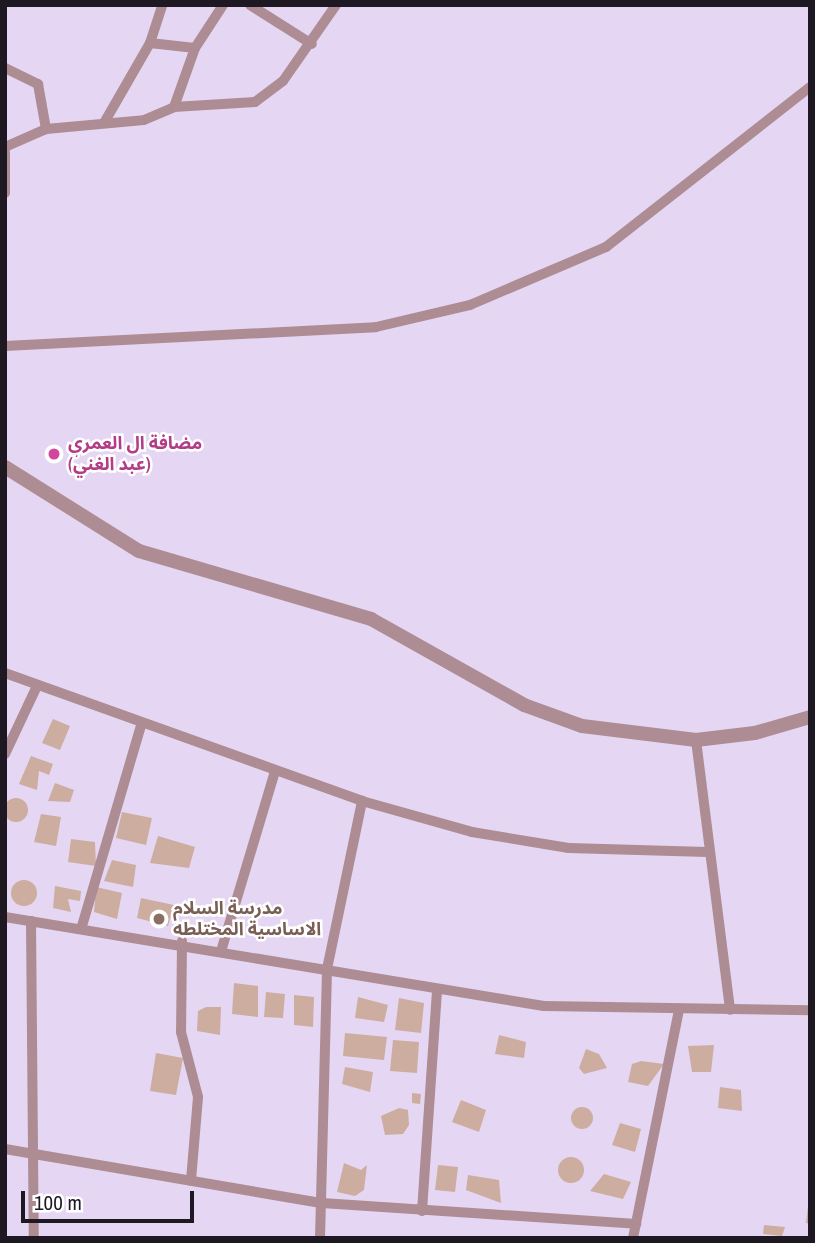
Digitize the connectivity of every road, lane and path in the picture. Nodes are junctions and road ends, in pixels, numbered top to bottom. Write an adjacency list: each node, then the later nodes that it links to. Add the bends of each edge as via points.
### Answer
1 (162, 5): 5 (street)
2 (223, 5): 7 (street)
3 (250, 5): 6 (street)
4 (336, 5): 6 (street)
5 (150, 43): 7 (street); 11 (street)
6 (312, 44): 10 (street, via 260,100)
7 (195, 48): 10 (street)
8 (5, 68): 12 (street, via 38,84)
9 (810, 87): 15 (street, via 606,247 458,309 376,327)
10 (174, 107): 11 (street, via 144,120)
11 (104, 123): 12 (street)
12 (46, 130): 13 (street)
13 (5, 149): 14 (street)
14 (5, 193)
15 (5, 346)
16 (5, 467): 21 (street, via 139,551 371,618 524,705 604,731)
17 (5, 673): 18 (street)
18 (37, 686): 20 (street); 22 (street)
19 (810, 717): 21 (street)
20 (141, 725): 23 (street); 28 (street)
21 (696, 740): 25 (street)
22 (5, 754)
23 (275, 771): 24 (street); 30 (street)
24 (362, 801): 25 (street, via 535,844); 31 (street)
25 (707, 852): 34 (street)
26 (5, 917): 27 (street)
27 (31, 921): 28 (street); 37 (street)
28 (82, 926): 29 (street)
29 (182, 941): 30 (street); 38 (street, via 181,1032 198,1097)
30 (222, 948): 31 (street)
31 (327, 969): 32 (street); 39 (street)
32 (438, 992): 33 (street, via 564,1008); 40 (street)
33 (679, 1009): 34 (street); 41 (street)
34 (730, 1010): 35 (street)
35 (810, 1010)
36 (5, 1149): 37 (street)
37 (34, 1152): 38 (street); 42 (street)
38 (191, 1181): 39 (street)
39 (322, 1203): 40 (street); 43 (street)
40 (422, 1211): 41 (street)
41 (636, 1224): 44 (street)
42 (34, 1238)
43 (320, 1238)
44 (633, 1238)

